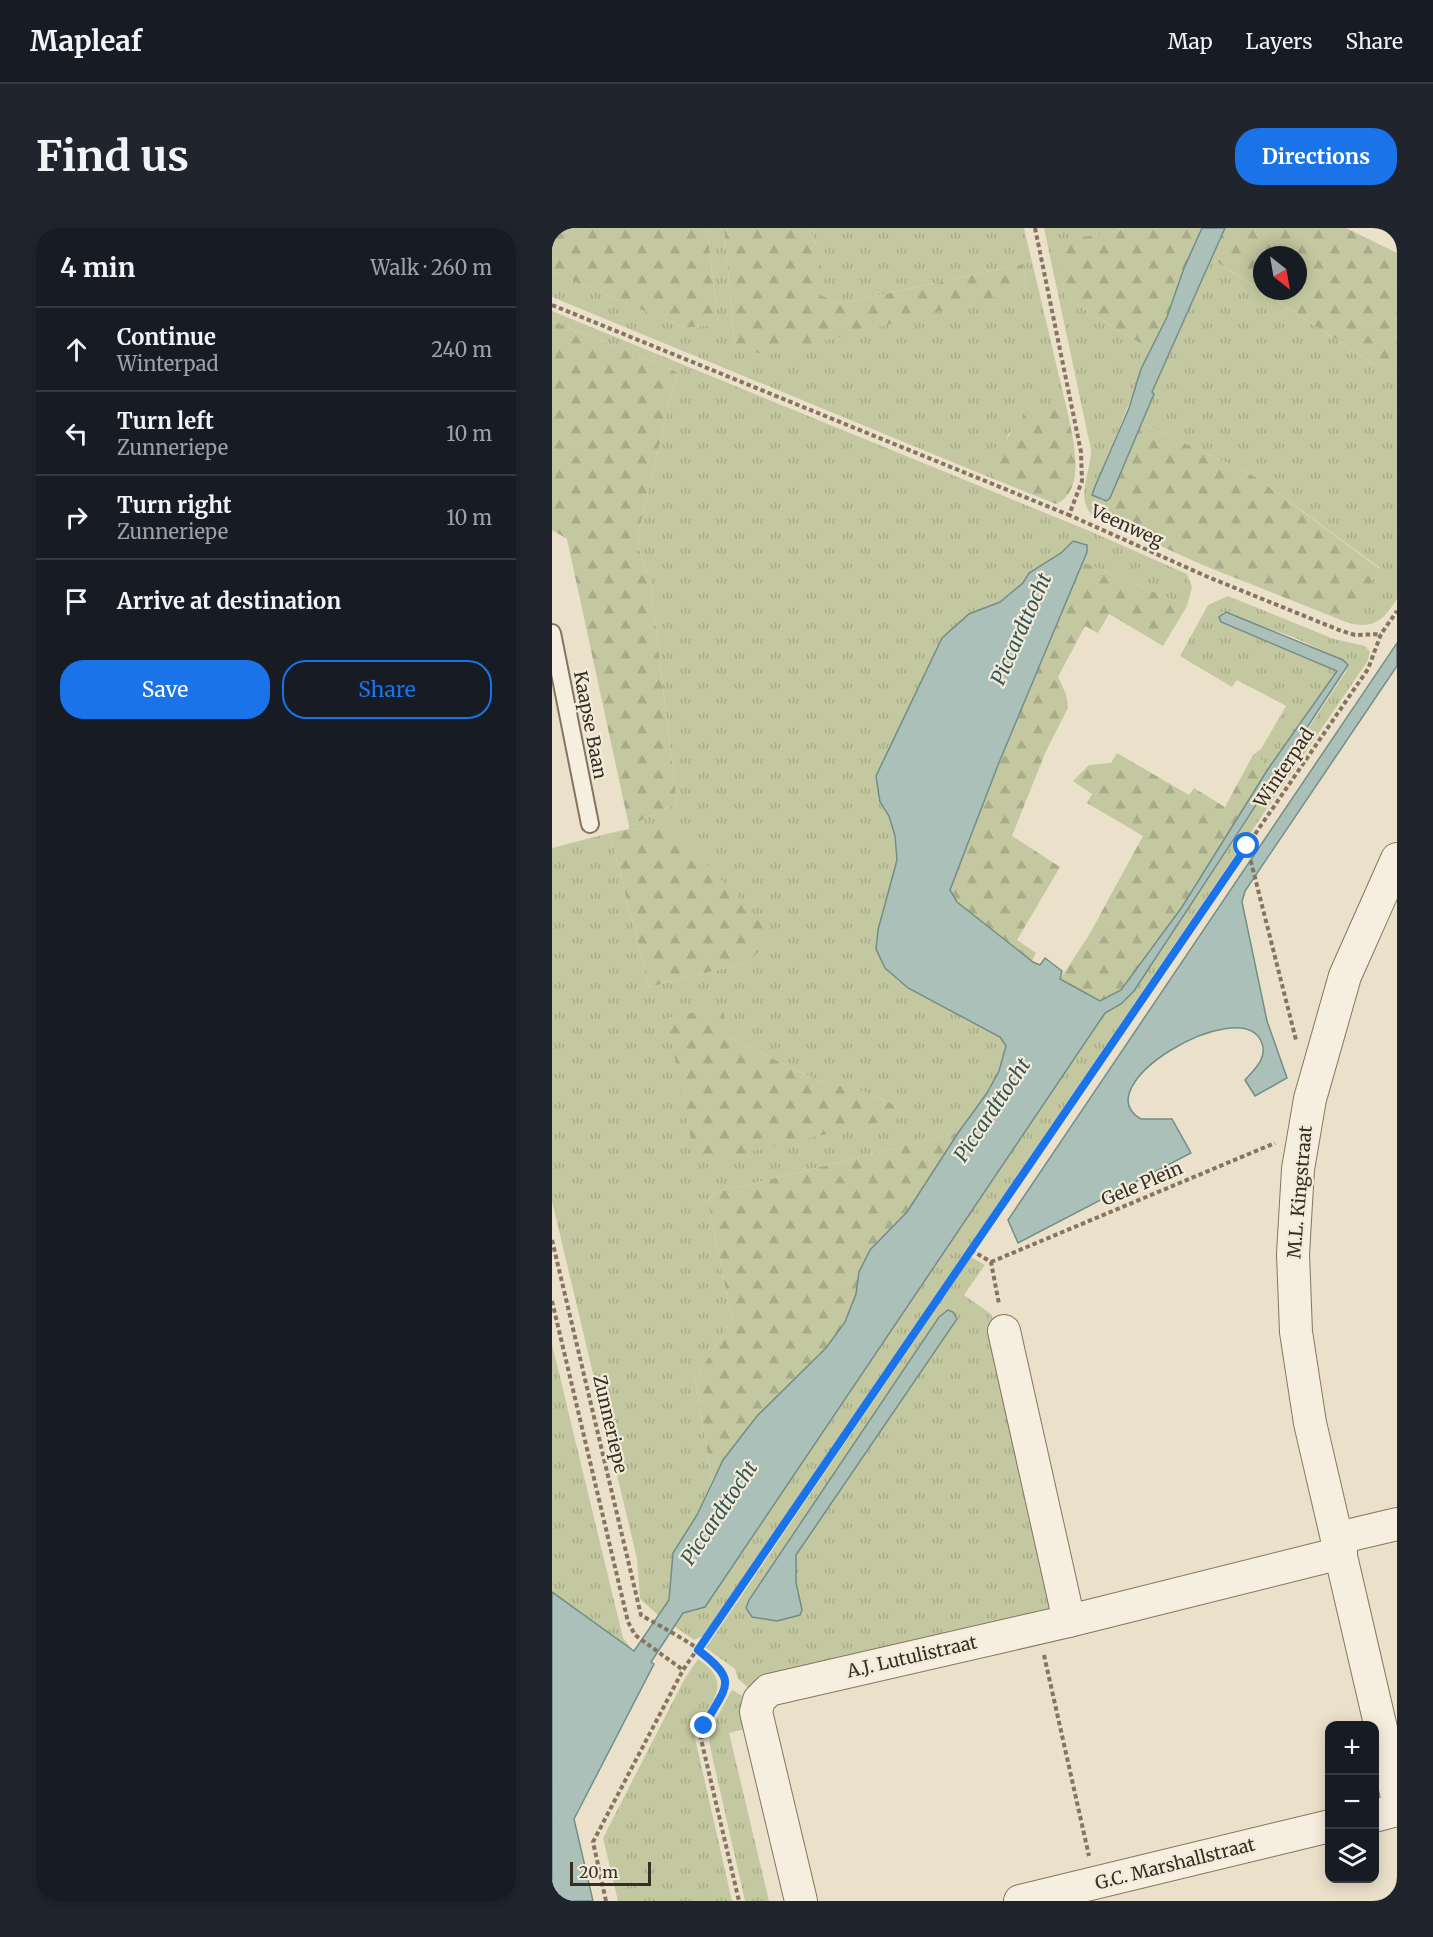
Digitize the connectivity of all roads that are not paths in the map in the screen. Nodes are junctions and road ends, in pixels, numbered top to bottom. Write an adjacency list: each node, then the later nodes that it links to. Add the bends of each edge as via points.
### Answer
1 (552, 633): 2 (lane, Kaapse Baan)
2 (590, 824)
3 (1397, 859): 6 (street, M.L. Kingstraat, via 1345,976 1303,1131 1293,1254 1296,1332 1310,1423)
4 (1004, 1331): 7 (street)
5 (1397, 1524): 6 (street)
6 (1339, 1546): 7 (street, A.J. Lutulistraat); 8 (street, M.L. Kingstraat)
7 (1069, 1621): 12 (street, A.J. Lutulistraat, via 769,1690 759,1700 756,1712)
8 (1397, 1797)
9 (1397, 1810): 10 (street)
10 (1379, 1815)
11 (1325, 1827): 13 (street, G.C. Marshallstraat)
12 (801, 1901)
13 (1020, 1901)

